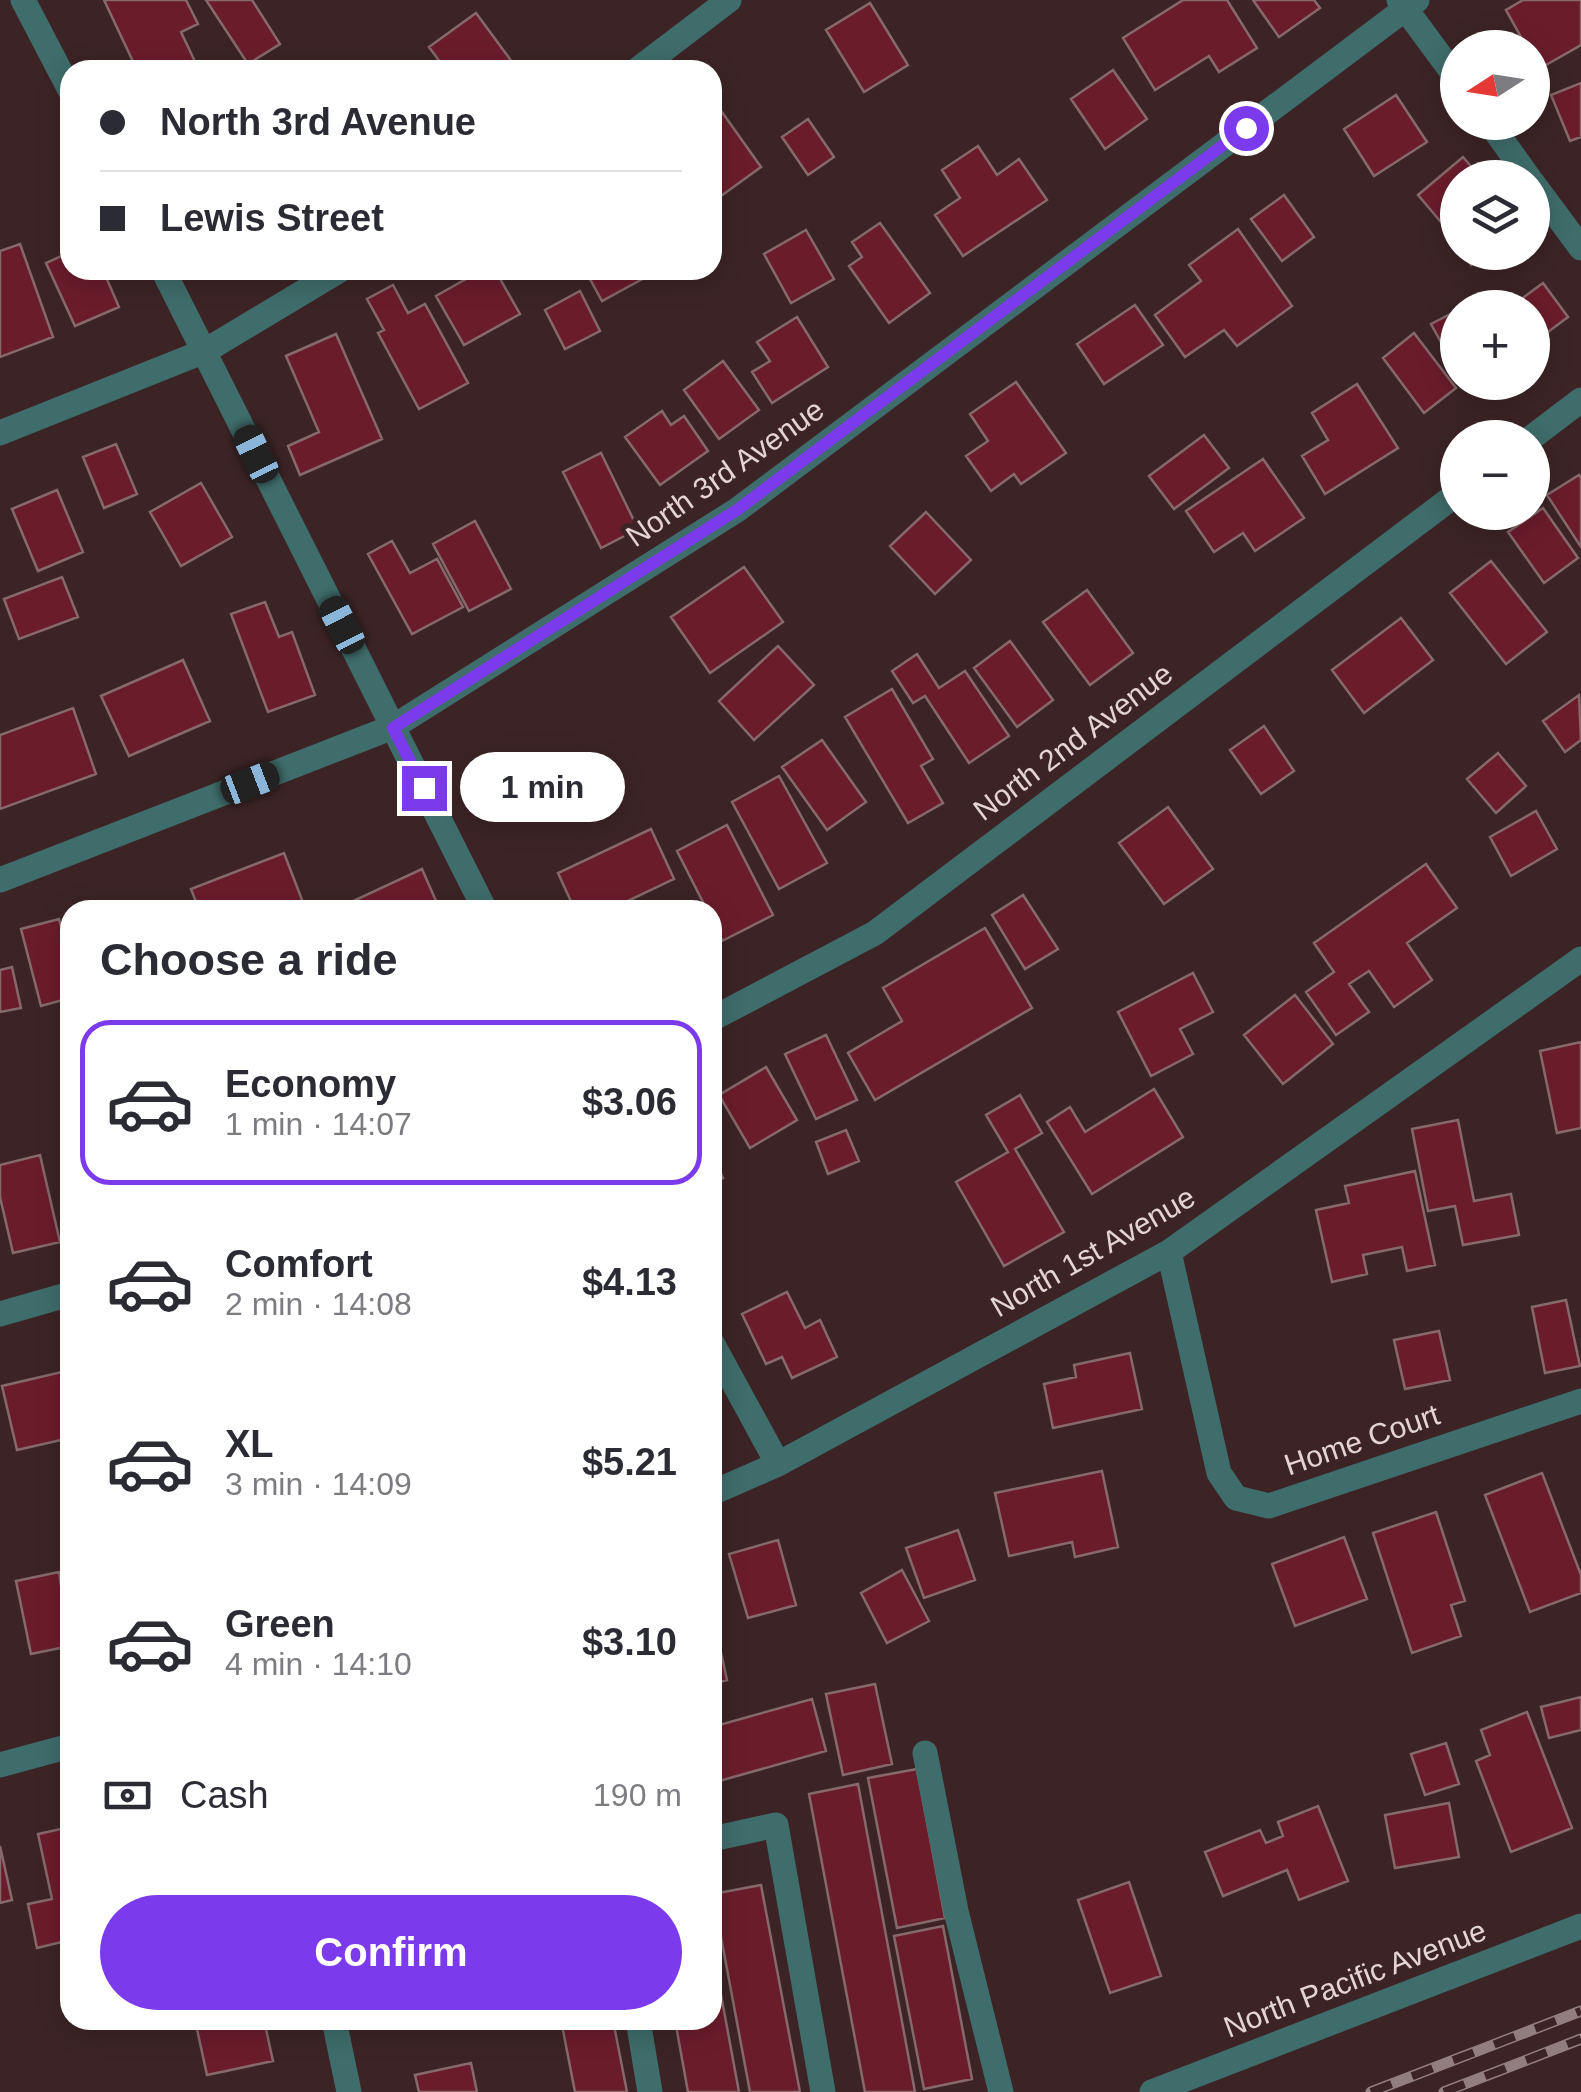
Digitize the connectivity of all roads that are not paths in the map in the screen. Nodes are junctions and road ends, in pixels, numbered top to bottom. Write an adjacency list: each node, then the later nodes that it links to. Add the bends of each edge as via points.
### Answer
1 (24, 0): 6 (street)
2 (729, 0): 5 (street)
3 (1407, 3): 4 (street); 16 (street, North 3rd Avenue, via 737,510)
4 (1440, 53)
5 (649, 60)
6 (60, 70)
7 (1550, 206): 8 (street)
8 (1581, 248)
9 (168, 280): 11 (street)
10 (323, 280): 11 (street)
11 (205, 351): 14 (street); 16 (street)
12 (1581, 400): 13 (street)
13 (1550, 424)
14 (0, 433)
15 (1440, 507): 20 (street, North 2nd Avenue, via 875,933)
16 (393, 728): 17 (street, North 3rd Avenue); 18 (street)
17 (0, 880)
18 (480, 900)
19 (1581, 959): 21 (street, North 1st Avenue)
20 (722, 1014)
21 (1169, 1252): 25 (street, Home Court, via 1219,1474 1236,1498 1269,1506); 26 (street, North 1st Avenue)
22 (60, 1297): 23 (street)
23 (0, 1314)
24 (722, 1361): 26 (street)
25 (1581, 1401)
26 (778, 1464): 27 (street, North 1st Avenue)
27 (722, 1489)
28 (60, 1749): 30 (street)
29 (925, 1753): 38 (street)
30 (0, 1765)
31 (722, 1836): 37 (street, via 776,1825)
32 (1581, 1926): 39 (street, North Pacific Avenue)
33 (336, 2030): 35 (street)
34 (640, 2030): 36 (street)
35 (349, 2092)
36 (650, 2092)
37 (823, 2092)
38 (1001, 2092)
39 (1152, 2092)

